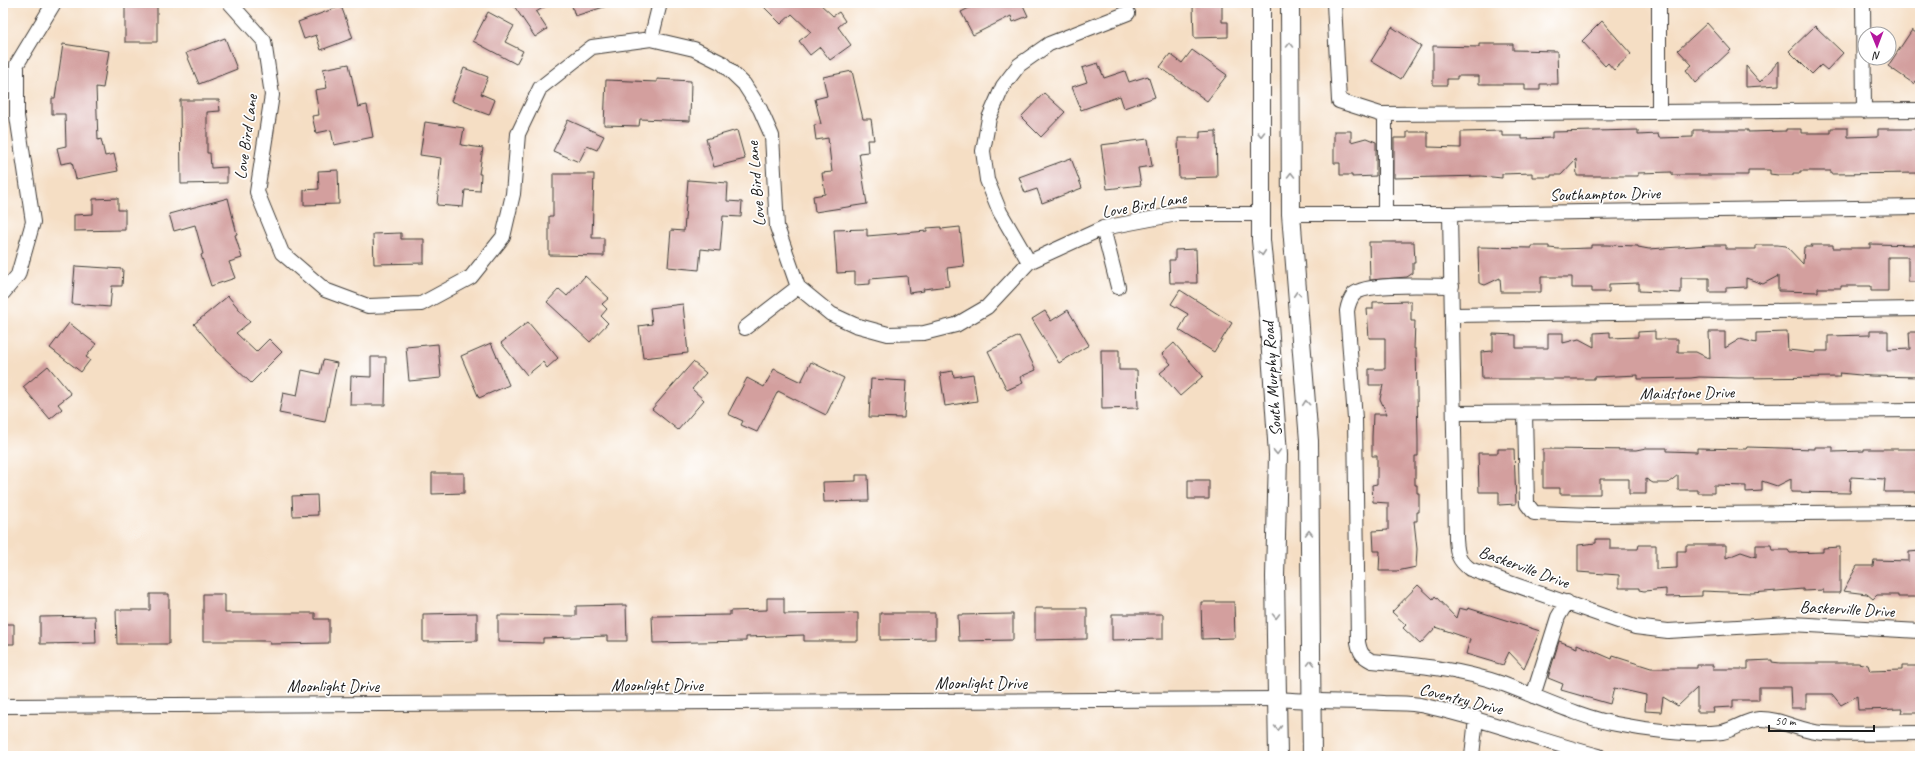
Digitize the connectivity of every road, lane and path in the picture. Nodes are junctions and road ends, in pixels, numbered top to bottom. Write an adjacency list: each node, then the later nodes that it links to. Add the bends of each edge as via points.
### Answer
1 (54, 3): 25 (street, via 17,64 17,116 32,222 18,276)
2 (230, 3): 10 (street, Love Bird Lane, via 264,41 272,95 257,192 282,253 325,290 368,306 421,304 471,277 503,237 513,194 518,134 540,88 592,47)
3 (660, 3): 10 (street)
4 (1260, 3): 16 (main road, South Murphy Road, one-way to 16)
5 (1290, 3): 17 (main road, South Murphy Road, one-way to 5)
6 (1334, 3): 14 (street, via 1339,102)
7 (1659, 3): 12 (street)
8 (1863, 3): 13 (street)
9 (1128, 13): 21 (street, via 1049,44 1018,64 1003,86 989,118 983,151 987,180 1000,212)
10 (652, 39): 23 (street, Love Bird Lane, via 694,49 722,63 744,84 760,109 772,136 777,227)
11 (1920, 110): 13 (street)
12 (1659, 111): 13 (street); 14 (street)
13 (1864, 111)
14 (1385, 114): 18 (street)
15 (1920, 207): 19 (street, Southampton Drive)
16 (1261, 214): 17 (main road); 20 (street, Love Bird Lane, via 1177,214); 36 (main road, South Murphy Road, one-way to 36, via 1278,455 1275,577)
17 (1291, 214): 18 (street, Southampton Drive); 37 (main road, South Murphy Road, one-way to 17, via 1309,441)
18 (1385, 214): 19 (street, Southampton Drive)
19 (1450, 214): 22 (street, Baskerville Drive)
20 (1103, 228): 21 (street, Love Bird Lane); 24 (street)
21 (1029, 262): 23 (street, Love Bird Lane, via 987,307 956,325 924,333 888,334 855,325 831,314)
22 (1452, 286): 27 (street, Baskerville Drive); 35 (street, via 1369,287 1354,294 1349,302 1347,311 1355,419 1360,654 1372,661 1442,668 1471,675)
23 (798, 287): 28 (street)
24 (1118, 287)
25 (3, 293)
26 (1920, 309): 27 (street)
27 (1452, 315): 31 (street, Baskerville Drive)
28 (746, 328)
29 (1920, 410): 30 (street, Maidstone Drive)
30 (1525, 412): 31 (street, Maidstone Drive); 32 (street, via 1527,504 1534,513)
31 (1454, 413): 33 (street, Baskerville Drive, via 1456,539 1462,563 1470,569)
32 (1920, 512)
33 (1567, 602): 34 (street, Baskerville Drive, via 1635,627 1668,631 1791,624); 35 (street, via 1558,617)
34 (1920, 630)
35 (1533, 696): 40 (street, via 1576,714 1616,724 1653,729 1722,732 1757,719 1823,734)
36 (1277, 700): 37 (street, Moonlight Drive); 38 (street, Moonlight Drive); 41 (main road, South Murphy Road, one-way to 41)
37 (1311, 702): 39 (street, Coventry Drive, via 1419,705); 42 (main road, South Murphy Road)
38 (3, 706)
39 (1476, 718): 43 (street); 44 (street, Coventry Drive)
40 (1920, 733)
41 (1278, 756)
42 (1312, 756)
43 (1472, 756)
44 (1599, 756)

